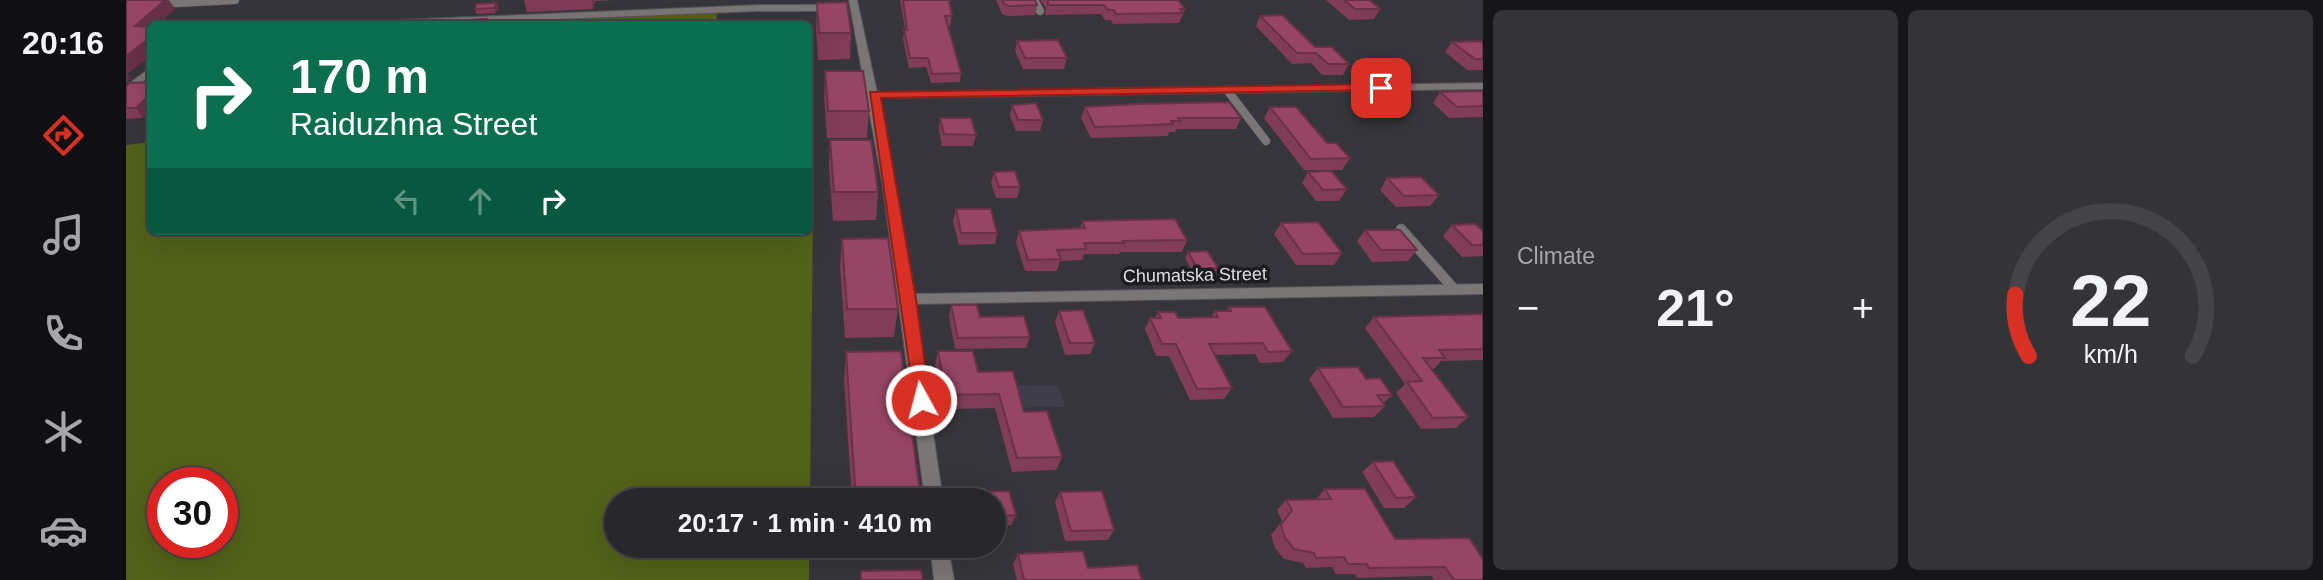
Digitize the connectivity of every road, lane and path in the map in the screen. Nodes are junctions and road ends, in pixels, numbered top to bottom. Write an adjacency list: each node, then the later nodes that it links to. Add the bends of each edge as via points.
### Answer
1 (235, 0): 3 (lane)
2 (1034, 0): 5 (lane)
3 (152, 4)
4 (854, 4): 6 (street); 11 (street)
5 (1040, 11)
6 (450, 21)
7 (147, 74): 10 (street)
8 (1483, 86): 9 (street)
9 (1227, 90): 11 (street); 12 (lane)
10 (126, 91)
11 (874, 94): 16 (street)
12 (1266, 141)
13 (1401, 229): 14 (lane)
14 (1454, 289): 15 (street, Chumatska Street); 16 (street, Chumatska Street)
15 (1483, 289)
16 (908, 299): 17 (street)
17 (932, 488)
18 (941, 558): 19 (street)
19 (944, 580)

